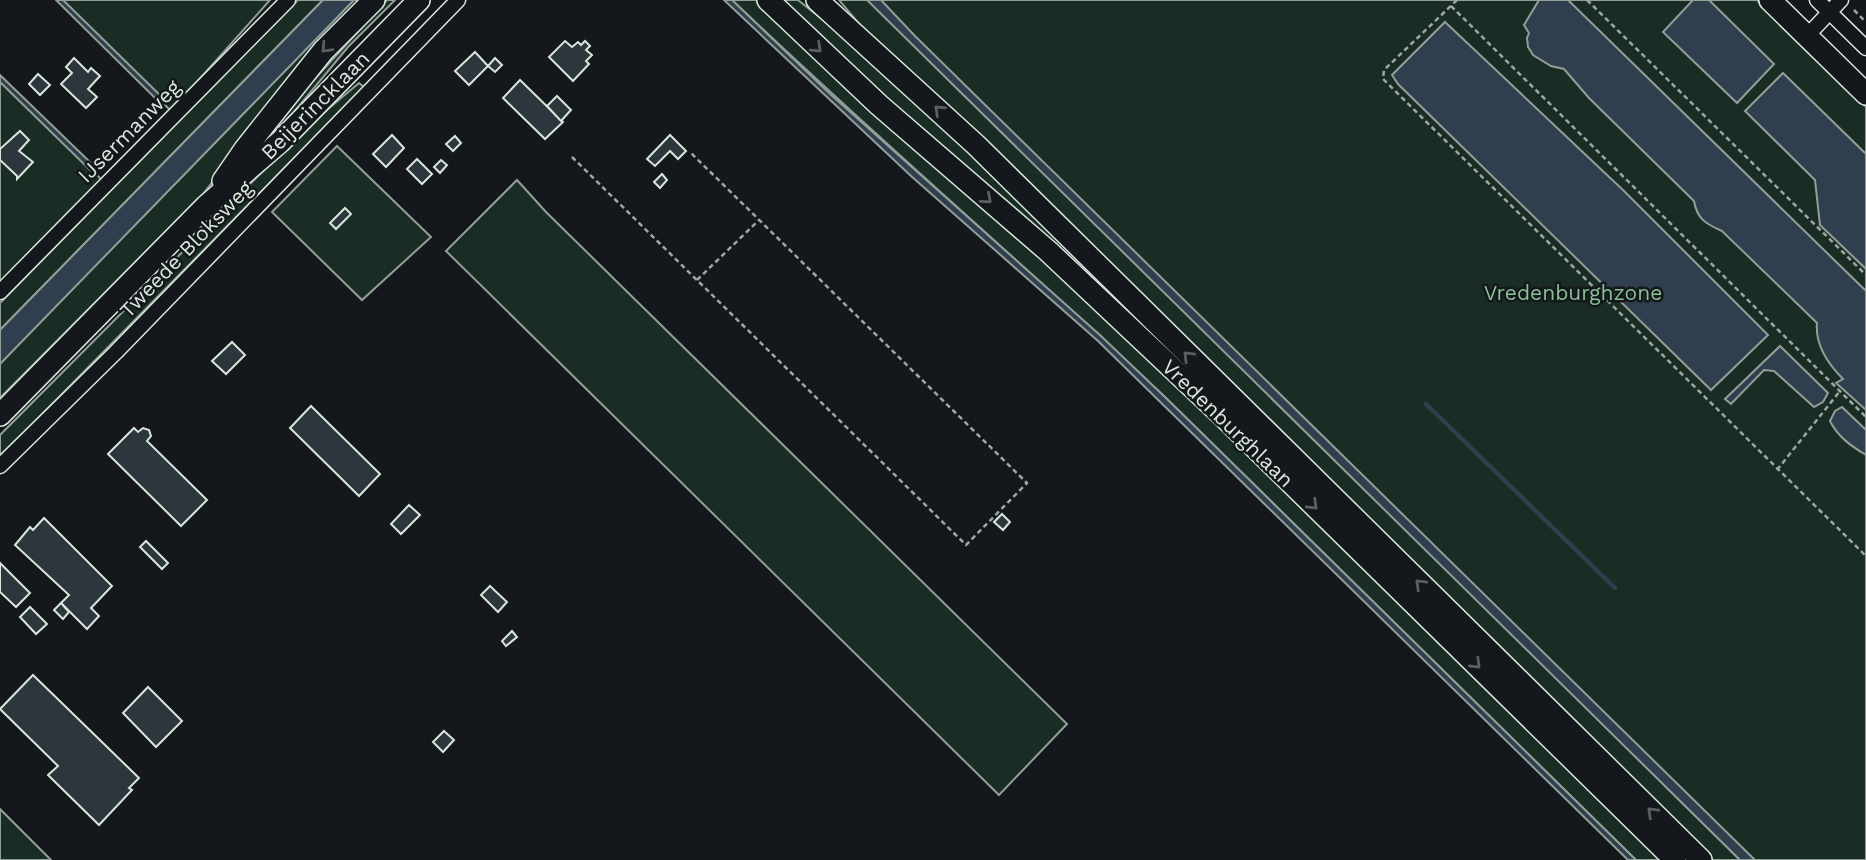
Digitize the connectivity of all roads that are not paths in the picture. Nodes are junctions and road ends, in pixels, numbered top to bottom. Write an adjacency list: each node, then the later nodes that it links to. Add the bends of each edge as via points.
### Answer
1 (288, 0): 15 (street, IJsermanweg)
2 (374, 0): 14 (main road, Beijerincklaan, one-way to 14, via 323,51)
3 (419, 0): 14 (main road, Beijerincklaan, via 280,142)
4 (458, 0): 17 (street, Tweede Bloksweg)
5 (768, 0): 18 (main road, Vredenburghlaan, one-way to 18, via 879,105 1048,251 1223,416)
6 (817, 0): 19 (main road, Vredenburghlaan, one-way to 6, via 976,145)
7 (1770, 0): 11 (main road)
8 (1817, 0): 10 (street)
9 (1846, 4): 10 (street)
10 (1830, 12): 11 (street); 12 (street)
11 (1807, 36): 13 (main road)
12 (1866, 48)
13 (1866, 94)
14 (206, 205): 16 (main road, Beijerincklaan)
15 (0, 292)
16 (0, 415)
17 (0, 466)
18 (1675, 860)
19 (1701, 860)

